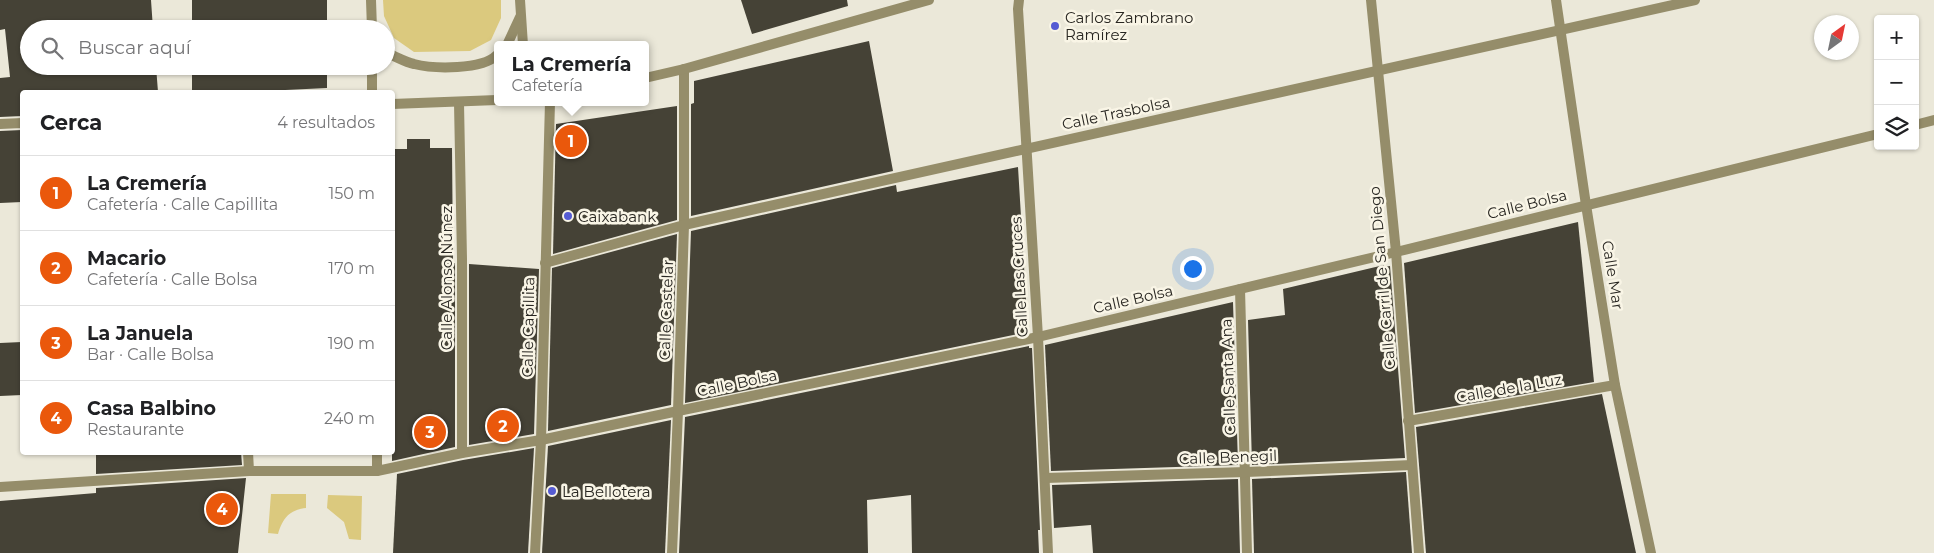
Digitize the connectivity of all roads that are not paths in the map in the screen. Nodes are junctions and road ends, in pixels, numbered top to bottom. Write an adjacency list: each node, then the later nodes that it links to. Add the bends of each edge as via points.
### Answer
1 (371, 0): 9 (street)
2 (520, 0): 8 (street)
3 (929, 0): 15 (street)
4 (1019, 0): 29 (street, Calle Las Cruces)
5 (1371, 0): 16 (street, Calle Carril de San Diego)
6 (1556, 0): 10 (street, Calle Mar)
7 (1695, 0): 10 (street, Calle Trasbolsa)
8 (521, 16): 11 (street); 12 (street)
9 (372, 20)
10 (1560, 30): 16 (street, Calle Trasbolsa); 30 (street, Calle Mar)
11 (508, 41)
12 (523, 41)
13 (395, 56): 14 (street, via 415,64 443,67 475,66)
14 (494, 58)
15 (684, 68): 18 (street); 31 (street, Calle Castelar)
16 (1379, 70): 29 (street, Calle Trasbolsa); 32 (street, Calle Carril de San Diego)
17 (372, 75): 19 (street)
18 (649, 77)
19 (372, 90)
20 (494, 100): 21 (street)
21 (458, 103): 22 (street); 40 (street, Calle Alonso Núnez)
22 (395, 104)
23 (550, 106): 33 (street, Calle Capillita)
24 (1934, 120): 27 (street)
25 (20, 123): 26 (street)
26 (0, 124)
27 (1919, 124)
28 (1874, 135): 30 (street, Calle Bolsa)
29 (1026, 148): 31 (street, Calle Trasbolsa); 35 (street, Calle Las Cruces)
30 (1586, 205): 32 (street, Calle Bolsa); 36 (street, Calle Mar)
31 (684, 225): 33 (street, Calle Trasbolsa); 37 (street, Calle Castelar)
32 (1396, 252): 34 (street, Calle Bolsa); 38 (street, Calle Carril de San Diego)
33 (545, 262): 39 (street, Calle Capillita)
34 (1240, 289): 35 (street, Calle Bolsa); 46 (street, Calle Santa Ana)
35 (1038, 337): 37 (street, Calle Bolsa); 47 (street, Calle Las Cruces)
36 (1616, 385): 38 (street, Calle de la Luz); 54 (street, Calle Mar)
37 (678, 411): 39 (street, Calle Bolsa); 50 (street, Calle Castelar)
38 (1408, 421): 43 (street, Calle Carril de San Diego)
39 (541, 440): 40 (street, Calle Bolsa); 49 (street, Calle Capillita)
40 (462, 453): 45 (street, Calle Bolsa)
41 (248, 455): 44 (street)
42 (377, 455): 45 (street)
43 (1412, 464): 46 (street, Calle Benegil); 53 (street, Calle Carril de San Diego)
44 (249, 471): 45 (street, Calle Bolsa); 48 (street, Calle Bolsa)
45 (377, 472)
46 (1246, 472): 47 (street, Calle Benegil); 52 (street, Calle Santa Ana)
47 (1045, 478): 51 (street, Calle Las Cruces)
48 (0, 487)
49 (535, 553)
50 (672, 553)
51 (1048, 553)
52 (1247, 553)
53 (1419, 553)
54 (1651, 553)

